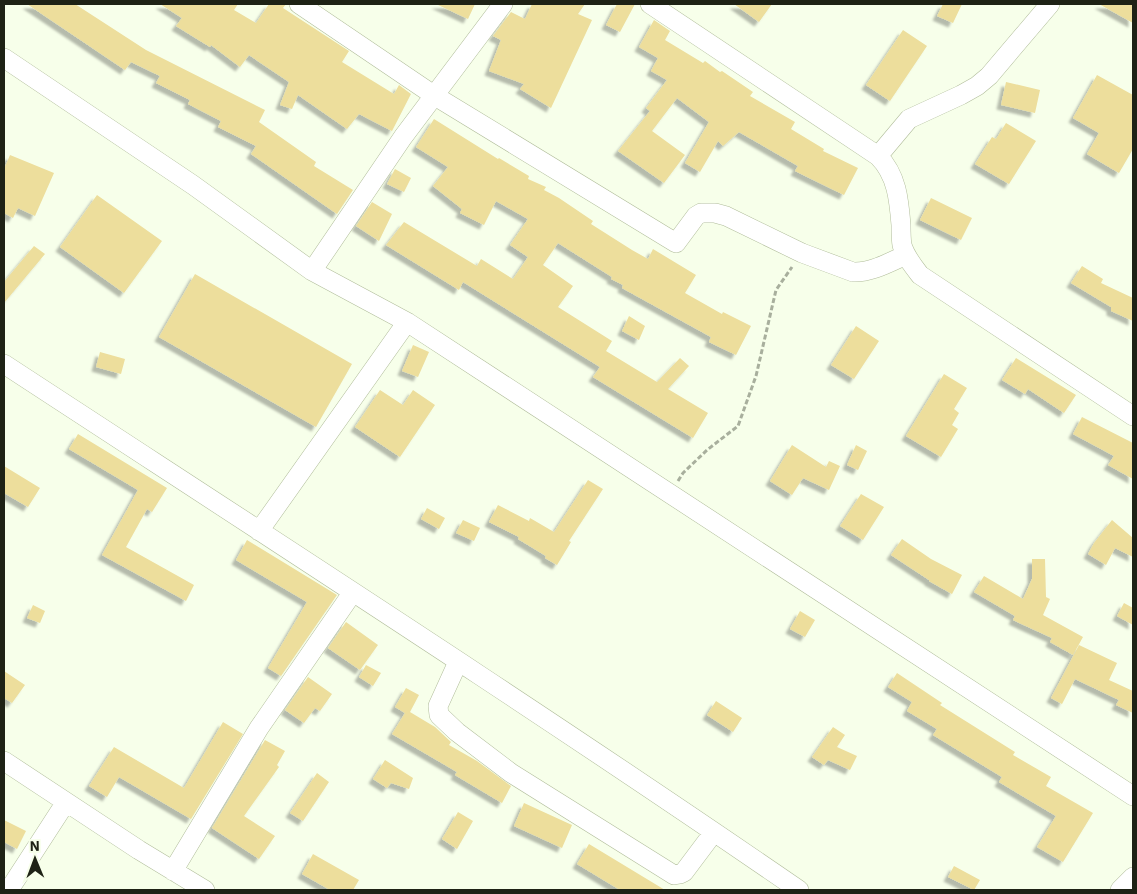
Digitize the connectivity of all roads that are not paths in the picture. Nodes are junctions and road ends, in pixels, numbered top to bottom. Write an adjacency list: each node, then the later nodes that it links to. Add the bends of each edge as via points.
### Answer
1 (299, 4): 6 (street)
2 (503, 4): 6 (street)
3 (650, 4): 7 (street)
4 (1050, 4): 7 (street, via 989,76 961,95 909,119)
5 (4, 58): 9 (street, via 193,185)
6 (435, 96): 8 (street, via 676,243 696,216 708,212 726,216 802,253 849,270 870,270); 9 (street, via 403,137)
7 (878, 156): 8 (street, via 895,186)
8 (906, 255): 12 (street, via 920,275)
9 (312, 271): 10 (street)
10 (407, 322): 13 (street); 17 (street)
11 (4, 364): 13 (street)
12 (1133, 416)
13 (259, 531): 14 (street)
14 (353, 592): 15 (street); 20 (street, via 259,728)
15 (458, 662): 19 (street); 19 (street, via 438,712 457,732 510,773 674,875 684,872)
16 (4, 761): 18 (street)
17 (1133, 796)
18 (66, 802): 20 (street); 22 (street)
19 (714, 832): 24 (street)
20 (173, 870): 23 (street)
21 (1133, 877): 25 (street)
22 (9, 890)
23 (205, 890)
24 (799, 890)
25 (1120, 890)

